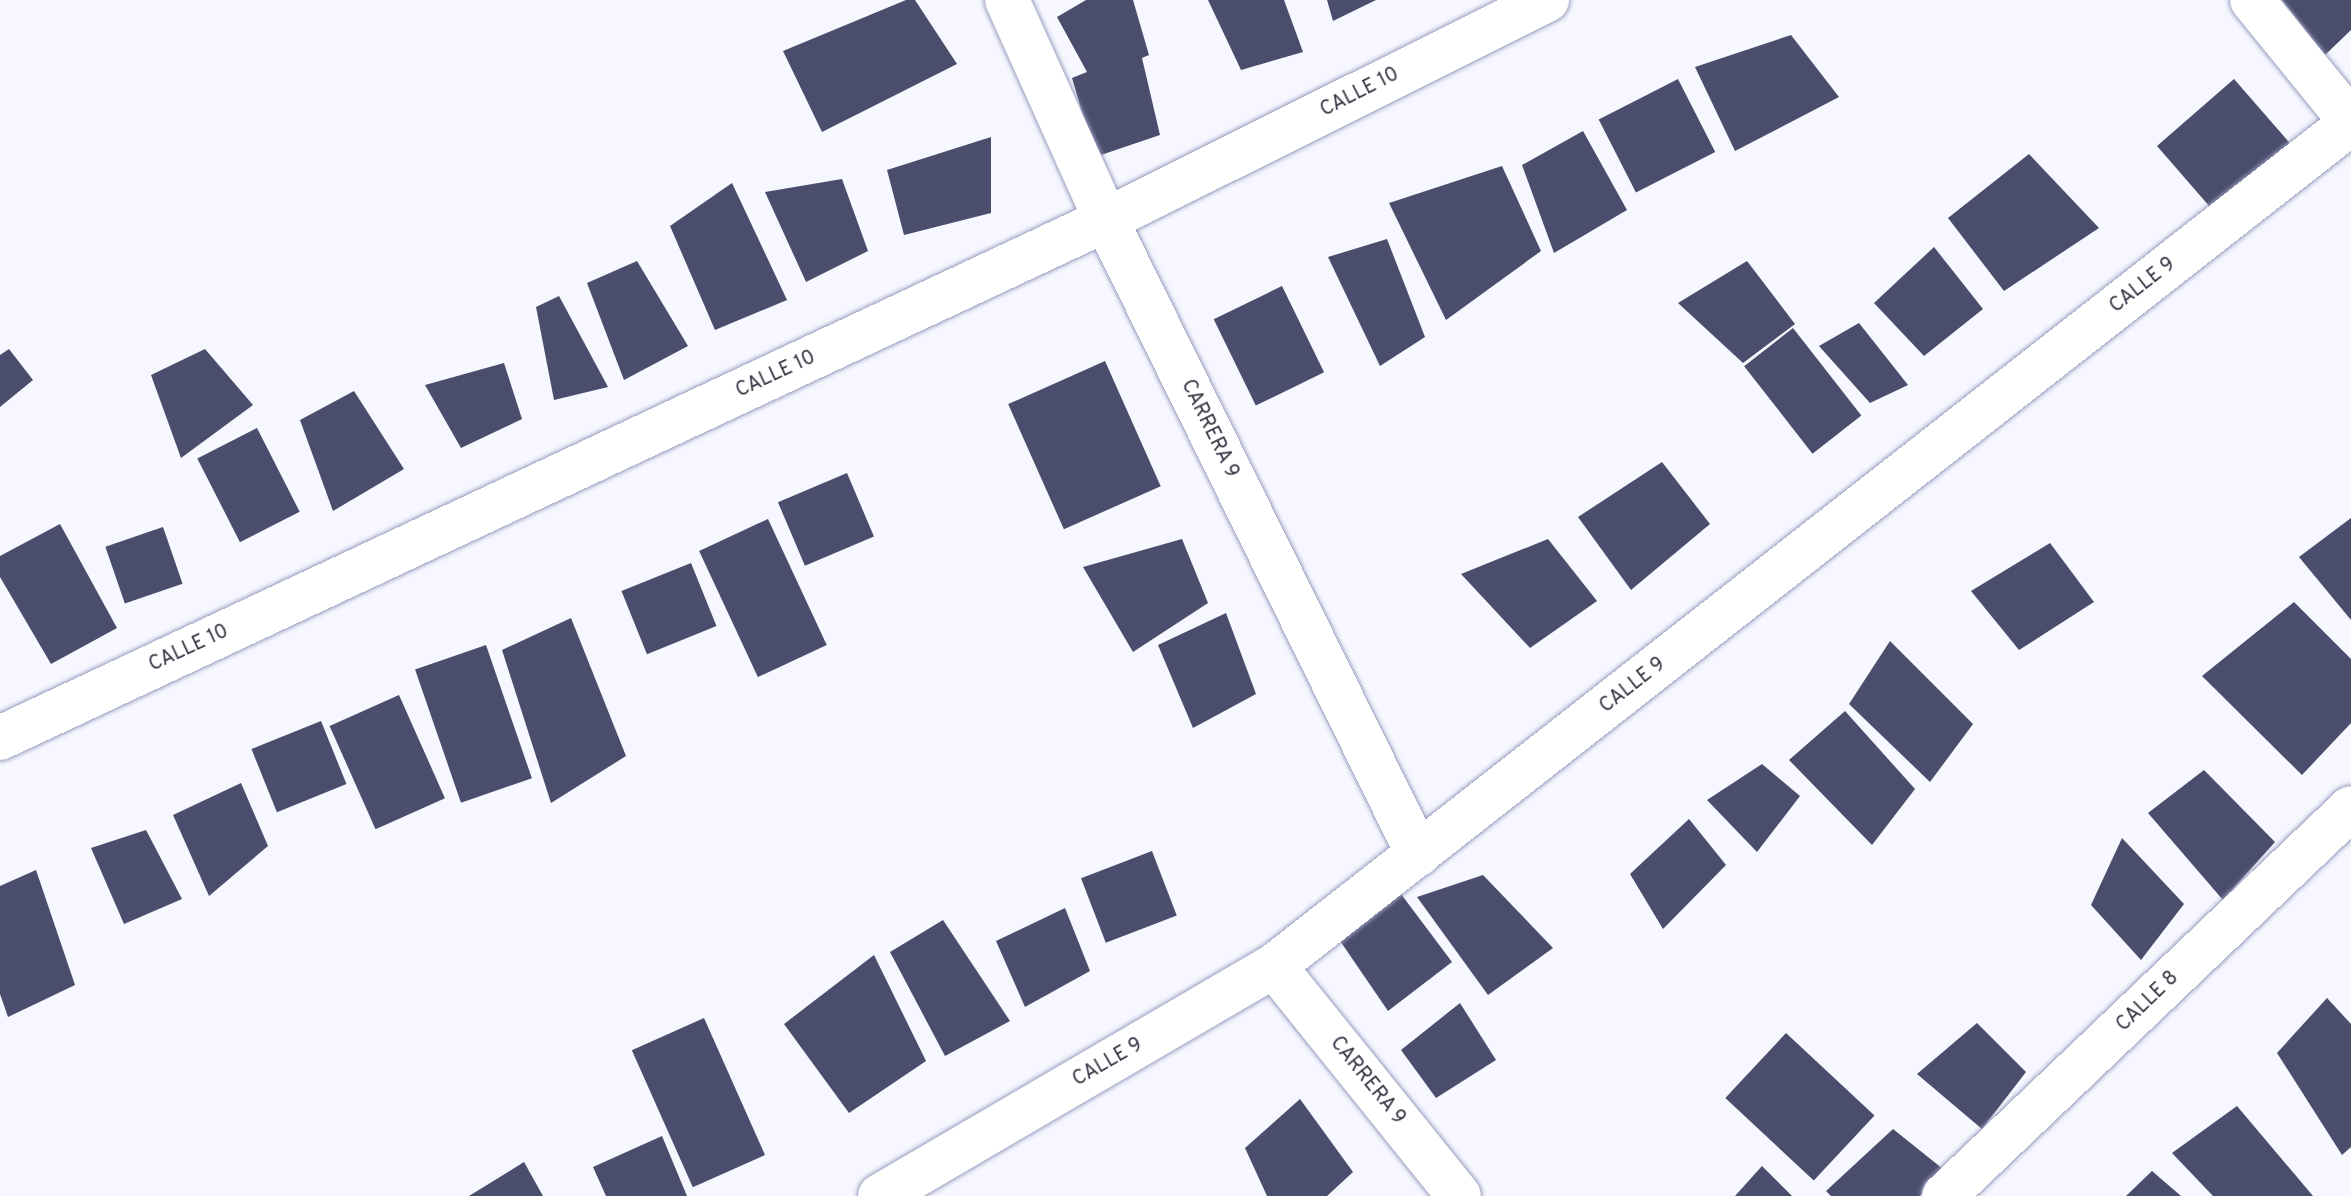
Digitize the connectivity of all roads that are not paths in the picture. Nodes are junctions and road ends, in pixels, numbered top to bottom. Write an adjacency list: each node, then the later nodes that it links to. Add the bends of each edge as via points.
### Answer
1 (1007, 0): 5 (street, CARRERA 9)
2 (1547, 0): 5 (street, CALLE 10)
3 (2252, 0): 4 (street)
4 (2351, 123): 8 (street, CALLE 9)
5 (1106, 220): 6 (street, CALLE 10); 8 (street, CARRERA 9)
6 (0, 738)
7 (2351, 808): 12 (street, CALLE 8)
8 (1418, 854): 9 (street, CALLE 9)
9 (1274, 966): 10 (street, CALLE 9); 11 (street, CARRERA 9)
10 (880, 1196)
11 (1459, 1196)
12 (1944, 1196)

